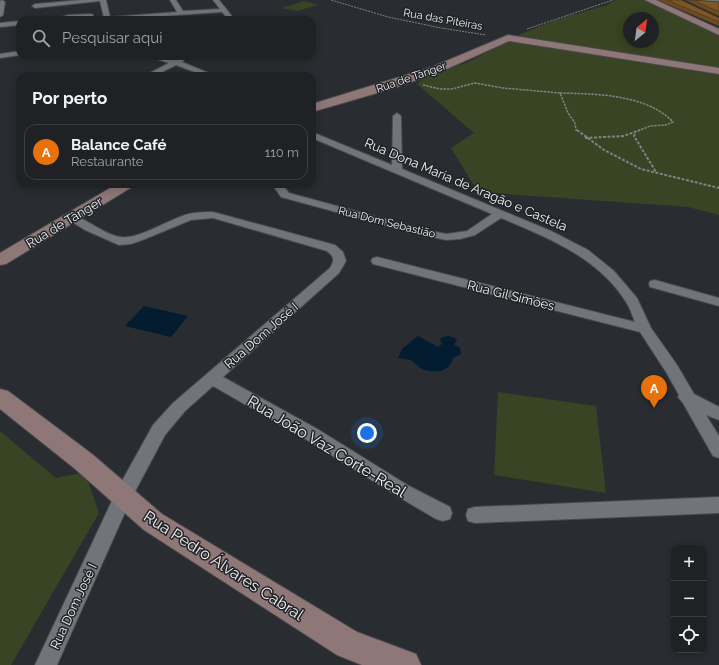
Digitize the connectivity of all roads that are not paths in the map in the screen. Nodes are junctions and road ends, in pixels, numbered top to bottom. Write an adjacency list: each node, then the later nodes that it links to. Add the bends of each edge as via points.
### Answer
1 (99, 0): 9 (street)
2 (103, 0): 14 (street)
3 (173, 0): 10 (street)
4 (649, 0): 23 (street)
5 (697, 0): 8 (street)
6 (214, 1): 12 (street)
7 (2, 2): 16 (street)
8 (719, 2)
9 (35, 6)
10 (177, 6): 11 (street); 15 (street)
11 (184, 6)
12 (224, 10): 13 (street); 20 (street)
13 (196, 13): 15 (street); 19 (street)
14 (106, 14): 17 (street)
15 (181, 14): 18 (street)
16 (0, 16)
17 (91, 16)
18 (154, 16)
19 (198, 16)
20 (229, 16)
21 (16, 23): 22 (street)
22 (0, 25)
23 (719, 32)
24 (16, 54): 25 (street)
25 (0, 56)
26 (168, 60): 28 (street)
27 (180, 60): 28 (street)
28 (176, 62): 30 (street); 31 (street)
29 (719, 71): 32 (street, Rua de Tânger, via 508,38 488,49 413,79)
30 (156, 72)
31 (202, 72)
32 (316, 107)
33 (397, 116): 35 (street)
34 (316, 137): 35 (street, Rua Dona Maria de Aragão e Castela)
35 (397, 170): 38 (street, Rua Dona Maria de Aragão e Castela)
36 (121, 188): 39 (street, Rua de Tânger)
37 (280, 188): 38 (street, Rua Dom Sebastião, via 285,195 417,231 446,236 471,233)
38 (500, 214): 44 (street, Rua Dona Maria de Aragão e Castela, via 548,233 584,253 610,274 632,301)
39 (70, 217): 40 (street, Rua de Tânger); 45 (street, Rua Dom José I, via 119,241 141,237 189,218 213,215 331,248 339,255 340,261 335,270)
40 (0, 260)
41 (377, 261): 44 (street, Rua Gil Simões)
42 (655, 284): 43 (street)
43 (719, 302)
44 (645, 329): 46 (street, Rua Dona Maria de Aragão e Castela, via 672,369)
45 (212, 378): 50 (street, Rua Dom José I, via 179,407 159,430); 52 (street, Rua João Vaz Corte-Real)
46 (686, 396): 48 (street); 49 (street, Rua Dona Maria de Aragão e Castela)
47 (0, 397): 50 (street, Rua Pedro Álvares Cabral, via 83,461)
48 (719, 414)
49 (719, 451)
50 (123, 496): 54 (street, Rua Pedro Álvares Cabral, via 154,522 348,644); 55 (street, Rua Dom José I)
51 (719, 505): 53 (street)
52 (443, 513)
53 (475, 515)
54 (399, 664)
55 (46, 665)

